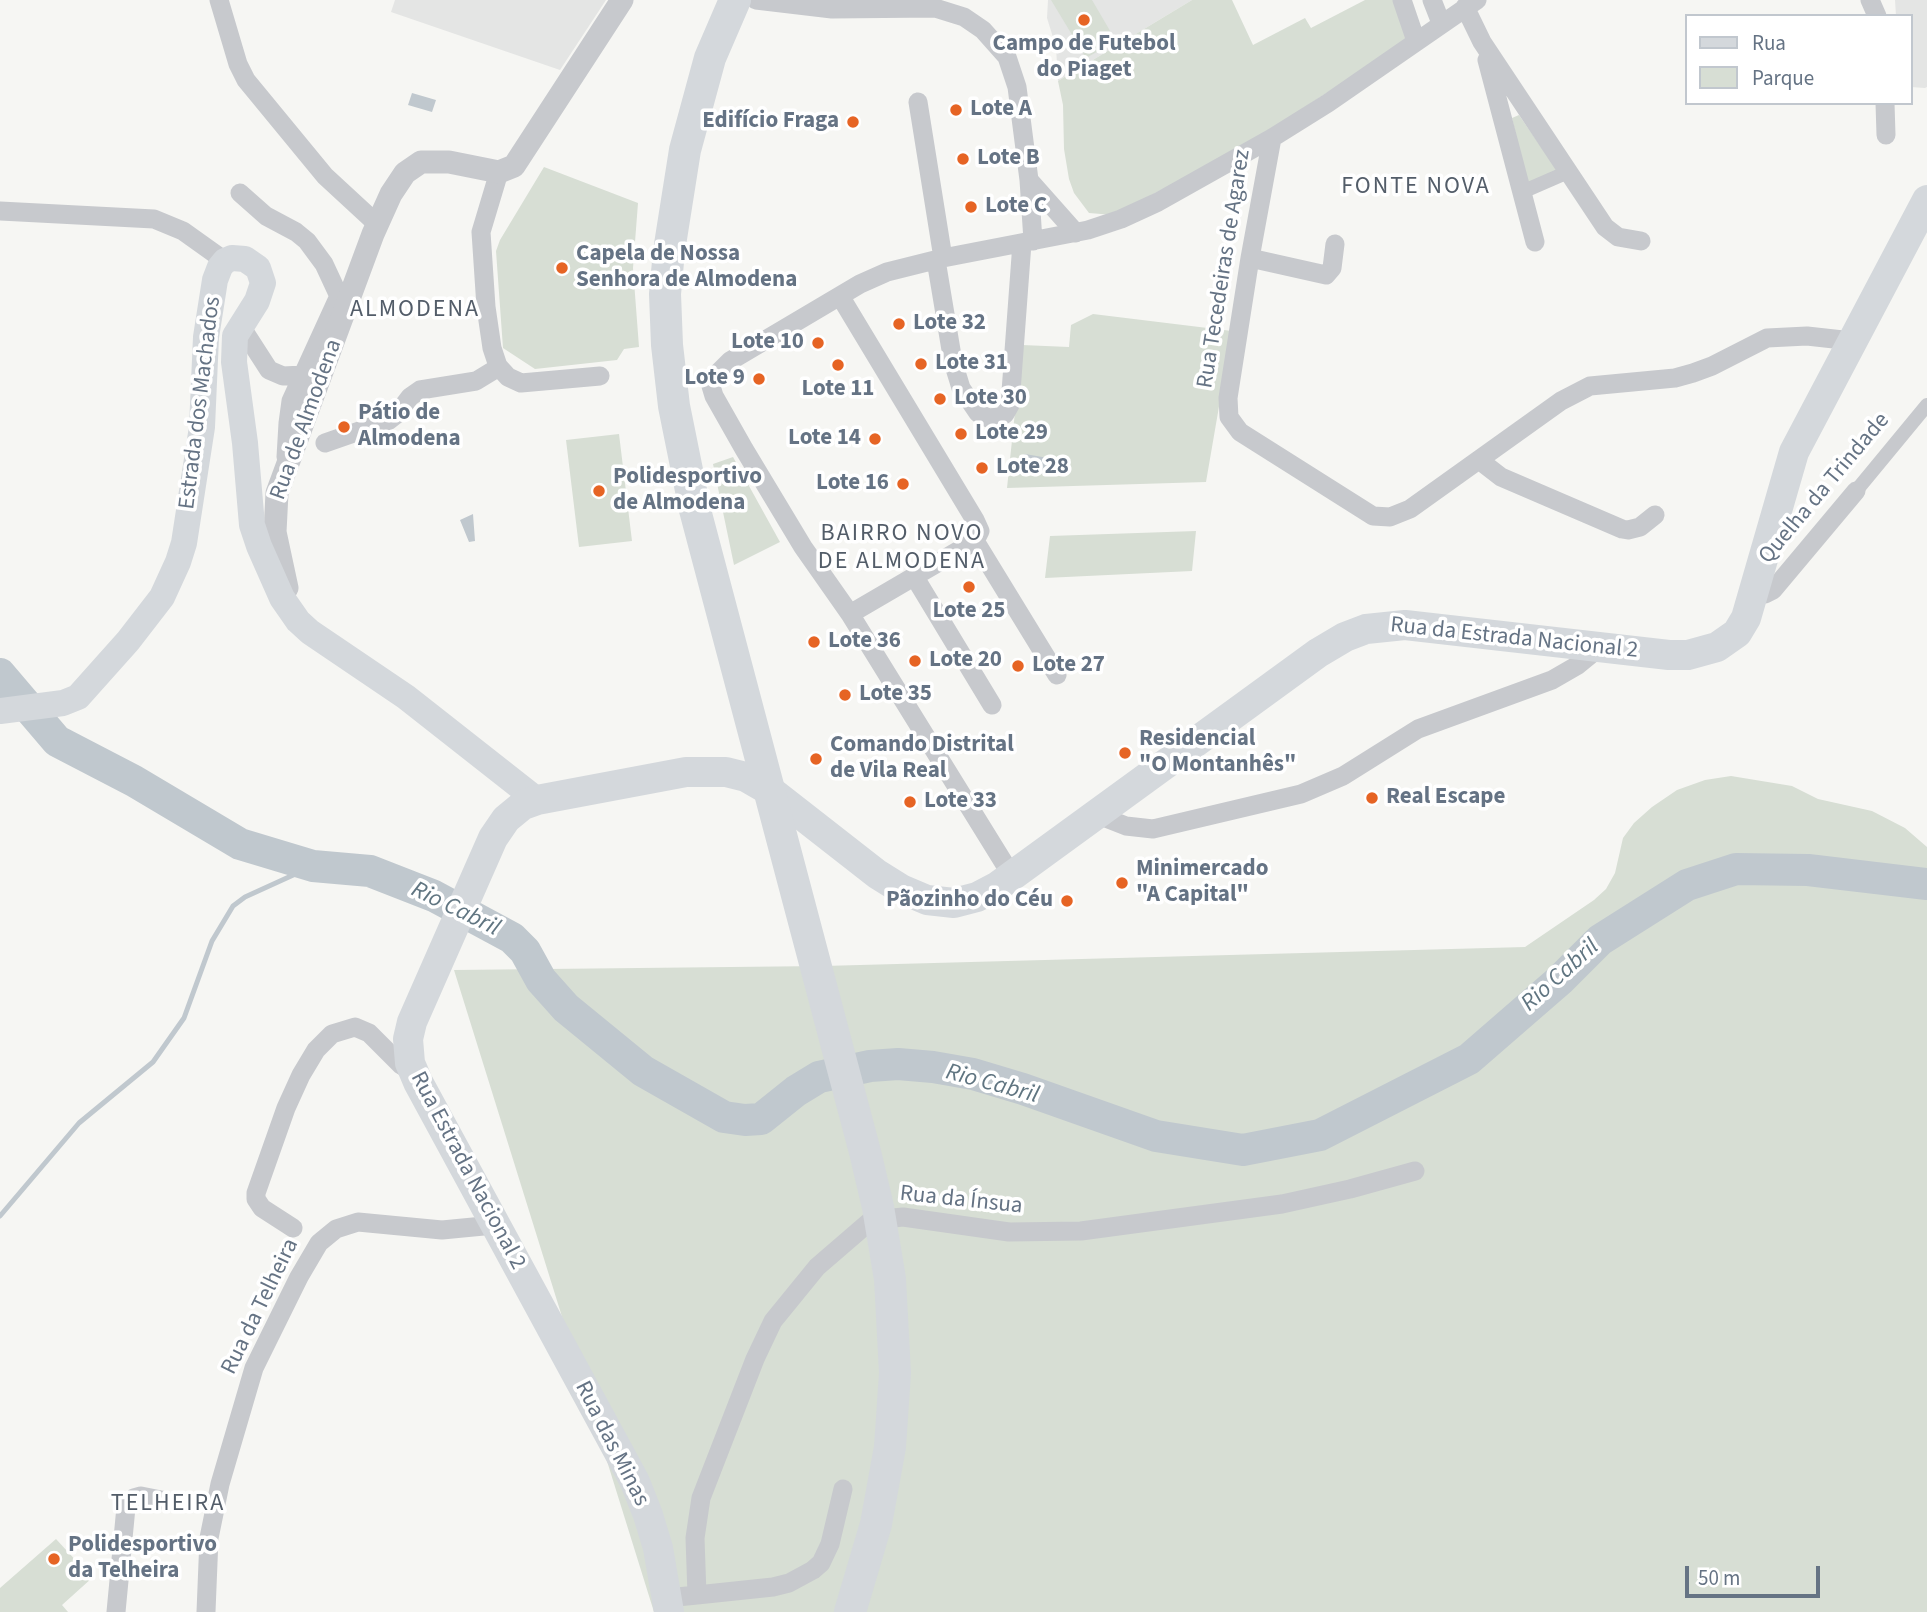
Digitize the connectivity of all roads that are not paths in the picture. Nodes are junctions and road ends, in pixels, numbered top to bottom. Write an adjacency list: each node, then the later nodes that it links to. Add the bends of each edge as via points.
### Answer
1 (219, 0): 21 (street, via 241,73 326,176)
2 (622, 0): 14 (street, via 521,157)
3 (1402, 0): 8 (street)
4 (1432, 0): 7 (street)
5 (732, 3): 16 (street, via 832,9 935,8 974,23 1000,48 1011,67); 52 (highway, via 710,58 678,183 665,294 674,406)
6 (1471, 4): 7 (street); 9 (street)
7 (1441, 23): 8 (street)
8 (1416, 41): 13 (street)
9 (1482, 42): 15 (street); 17 (street)
10 (918, 102): 28 (street)
11 (1885, 105): 12 (street)
12 (1886, 135)
13 (1272, 138): 22 (street, via 1158,202); 27 (street, Rua Tecedeiras de Agarez)
14 (499, 172): 21 (street, Rua de Almodena, via 440,161 415,164 397,184); 34 (street, via 481,240 490,332)
15 (1568, 172): 17 (street); 23 (street, via 1609,231)
16 (1029, 180): 22 (street); 24 (street)
17 (1522, 192): 25 (street)
18 (240, 193): 31 (street, via 265,216 307,242 324,264)
19 (1927, 200): 33 (main road, Rua da Estrada Nacional 2)
20 (0, 211): 29 (street, via 154,219 183,231)
21 (377, 224): 31 (street, Rua de Almodena)
22 (1082, 231): 24 (street)
23 (1641, 241)
24 (1028, 242): 28 (street); 28 (street, via 1010,405 1000,417 978,413 961,388 953,362)
25 (1535, 242)
26 (1335, 244): 27 (street, via 1332,268 1326,275)
27 (1250, 258): 39 (street, Rua Tecedeiras de Agarez, via 1228,398 1229,417 1240,432 1365,512 1381,517 1410,509)
28 (939, 259): 30 (street, via 887,272)
29 (225, 261): 32 (main road, Estrada dos Machados, via 249,260 263,278 260,295); 51 (main road, Estrada dos Machados, via 216,275 208,318 202,427 184,542 162,597 82,694 68,702)
30 (840, 296): 43 (street, via 971,512 979,528); 46 (street, via 730,361 714,377 712,386 724,415 803,547)
31 (342, 303): 35 (street); 40 (street, Rua de Almodena)
32 (240, 325): 35 (street, via 269,370 283,376); 47 (main road, Estrada dos Machados, via 233,355 252,525 278,591)
33 (1852, 341): 39 (street, Rua Tecedeiras de Agarez, via 1775,336 1703,371 1590,386 1561,401); 45 (main road, Rua da Estrada Nacional 2, via 1794,452)
34 (499, 367): 36 (street, via 521,383); 38 (street, via 472,382 416,391 383,424)
35 (303, 375): 40 (street, via 289,409)
36 (600, 376)
37 (1927, 405): 41 (street, Quelha da Trindade)
38 (326, 443)
39 (1479, 460): 42 (street, via 1501,477 1628,530 1640,527)
40 (286, 465): 47 (street, Rua de Almodena, via 276,502 275,532)
41 (1856, 491): 45 (street, Quelha da Trindade, via 1773,590)
42 (1655, 514)
43 (975, 541): 44 (street); 49 (street)
44 (914, 576): 46 (street); 50 (street)
45 (1754, 593): 48 (main road, Rua da Estrada Nacional 2, via 1737,633 1709,650 1679,655)
46 (850, 614): 56 (street)
47 (298, 621): 53 (main road, Estrada dos Machados)
48 (1600, 647): 54 (street, via 1552,680 1418,729 1323,786 1146,830); 54 (main road, Rua da Estrada Nacional 2, via 1405,625 1366,629 1318,653)
49 (1057, 675)
50 (992, 705)
51 (1, 711)
52 (752, 748): 61 (highway); 61 (highway, via 870,1171)
53 (537, 800): 55 (main road, Rua da Estrada Nacional 2, via 511,813); 56 (main road, Rua da Estrada Nacional 2, via 686,772 726,772 772,792 877,874 914,896 966,901)
54 (1098, 815): 56 (main road, Rua da Estrada Nacional 2)
55 (493, 838): 57 (main road, Rua Estrada Nacional 2, via 415,1015 408,1039)
56 (1012, 876)
57 (414, 1073): 59 (main road, Rua Estrada Nacional 2); 60 (street, via 369,1033 355,1027 332,1034 316,1050 286,1108 256,1193 262,1208)
58 (1415, 1171): 65 (street, Rua da Ínsua, via 1282,1204 1081,1231 1009,1232 902,1217 869,1223 802,1283 763,1340 701,1498 695,1538)
59 (494, 1225): 62 (main road, Rua Estrada Nacional 2); 68 (street, Rua da Telheira, via 442,1230 358,1222 336,1229 319,1243 254,1368 209,1538)
60 (293, 1228)
61 (885, 1279): 69 (highway, via 876,1454 859,1538); 70 (highway, via 895,1373 890,1447 876,1524)
62 (527, 1286): 66 (main road, Rua das Minas, via 635,1482 653,1531)
63 (843, 1489): 65 (street, via 830,1544 813,1570 773,1587)
64 (171, 1502): 67 (street, via 141,1496 125,1507)
65 (697, 1595): 66 (street)
66 (668, 1605)
67 (116, 1612)
68 (206, 1612)
69 (836, 1612)
70 (850, 1612)

